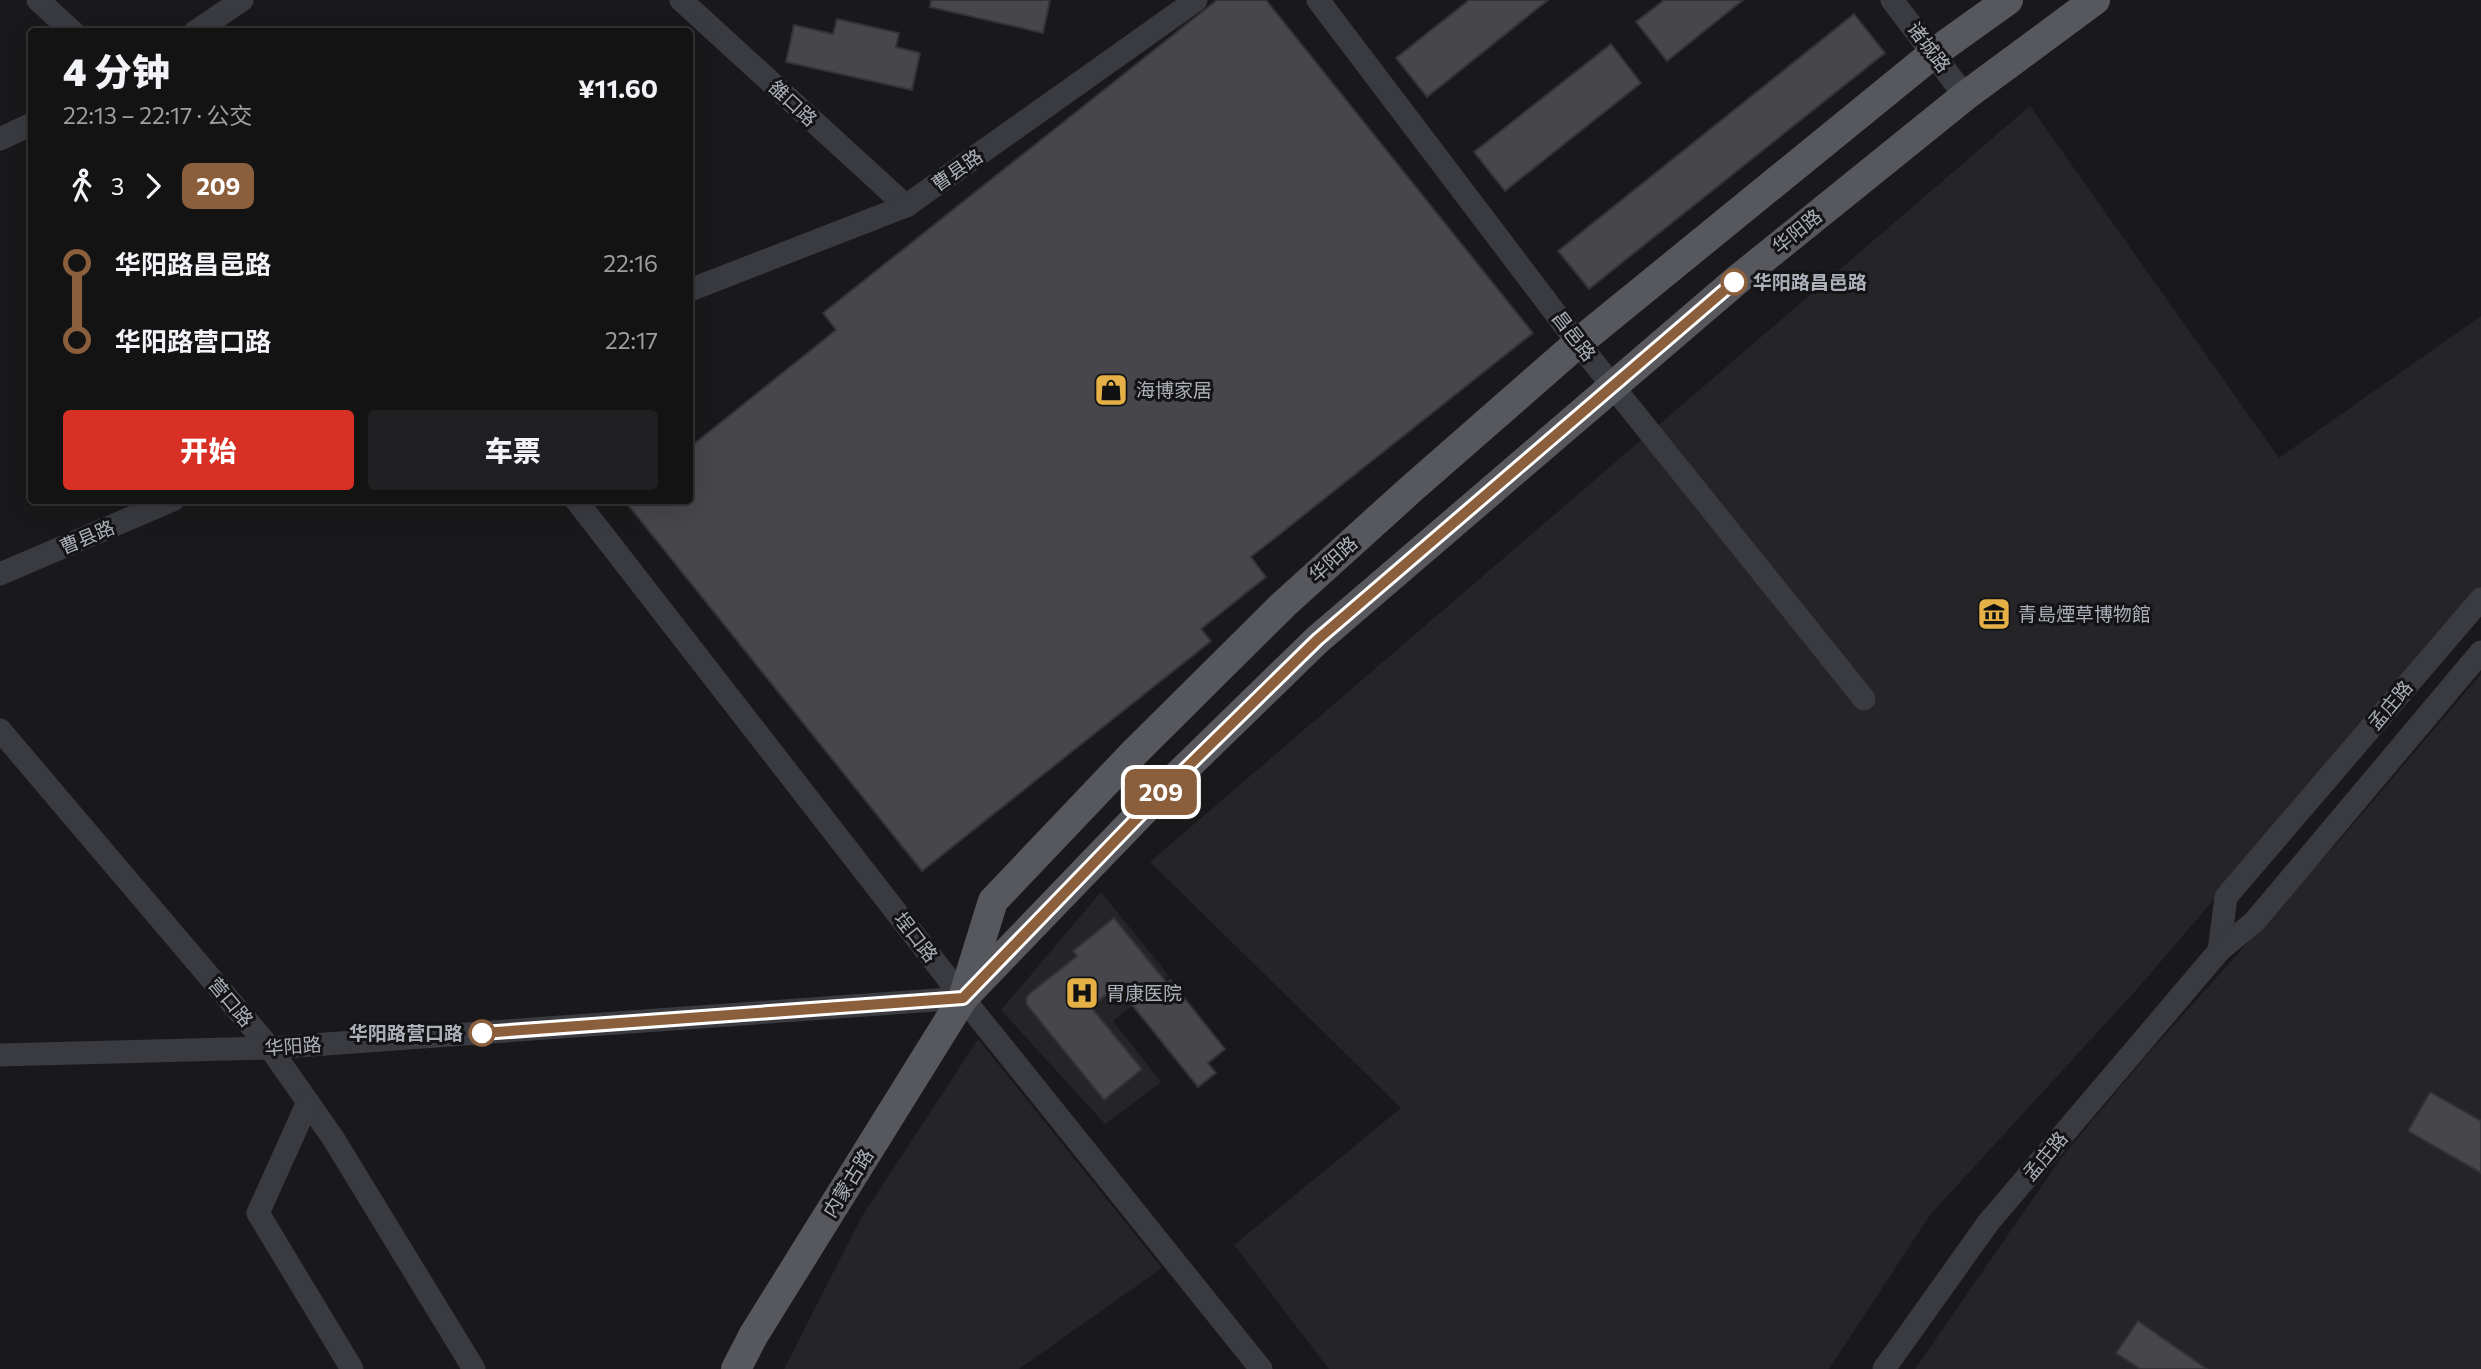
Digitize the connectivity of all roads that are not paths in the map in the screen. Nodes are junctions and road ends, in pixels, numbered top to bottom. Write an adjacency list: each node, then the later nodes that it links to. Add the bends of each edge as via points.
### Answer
1 (38, 0): 9 (street)
2 (242, 0): 10 (street)
3 (681, 0): 15 (street, 雒口路)
4 (1196, 0): 15 (street, 曹县路)
5 (1318, 0): 17 (street, 昌邑路)
6 (1892, 0): 11 (street, 诸城路)
7 (2008, 0): 11 (main road, 华阳路)
8 (2095, 0): 12 (main road, 华阳路)
9 (69, 28)
10 (201, 28)
11 (1934, 52): 12 (street, 诸城路); 17 (main road, 华阳路)
12 (1965, 96): 18 (main road, 华阳路)
13 (28, 126): 14 (street)
14 (0, 139)
15 (906, 206): 16 (street, 曹县路)
16 (693, 289)
17 (1578, 343): 18 (street, 昌邑路); 27 (main road, 华阳路, via 1283,605 993,901)
18 (1613, 385): 24 (street, 昌邑路); 27 (main road, 华阳路, via 1317,640)
19 (164, 504): 21 (street, 曹县路)
20 (579, 504): 27 (street, 埕口路)
21 (0, 574)
22 (2481, 598): 26 (street, 孟庄路, via 2227,897)
23 (2481, 652): 26 (street, 孟庄路, via 2255,921)
24 (1864, 699)
25 (0, 730): 28 (street, 营口路)
26 (2219, 951): 35 (street, 孟庄路, via 1988,1223)
27 (963, 998): 28 (street, 华阳路); 33 (main road, 内蒙古路); 34 (street, 埕口路)
28 (270, 1048): 29 (street, 华阳路); 30 (street, 营口路)
29 (0, 1055)
30 (308, 1102): 31 (street, via 258,1213); 32 (street, 营口路)
31 (352, 1369)
32 (474, 1369)
33 (736, 1369)
34 (1261, 1369)
35 (1884, 1369)

